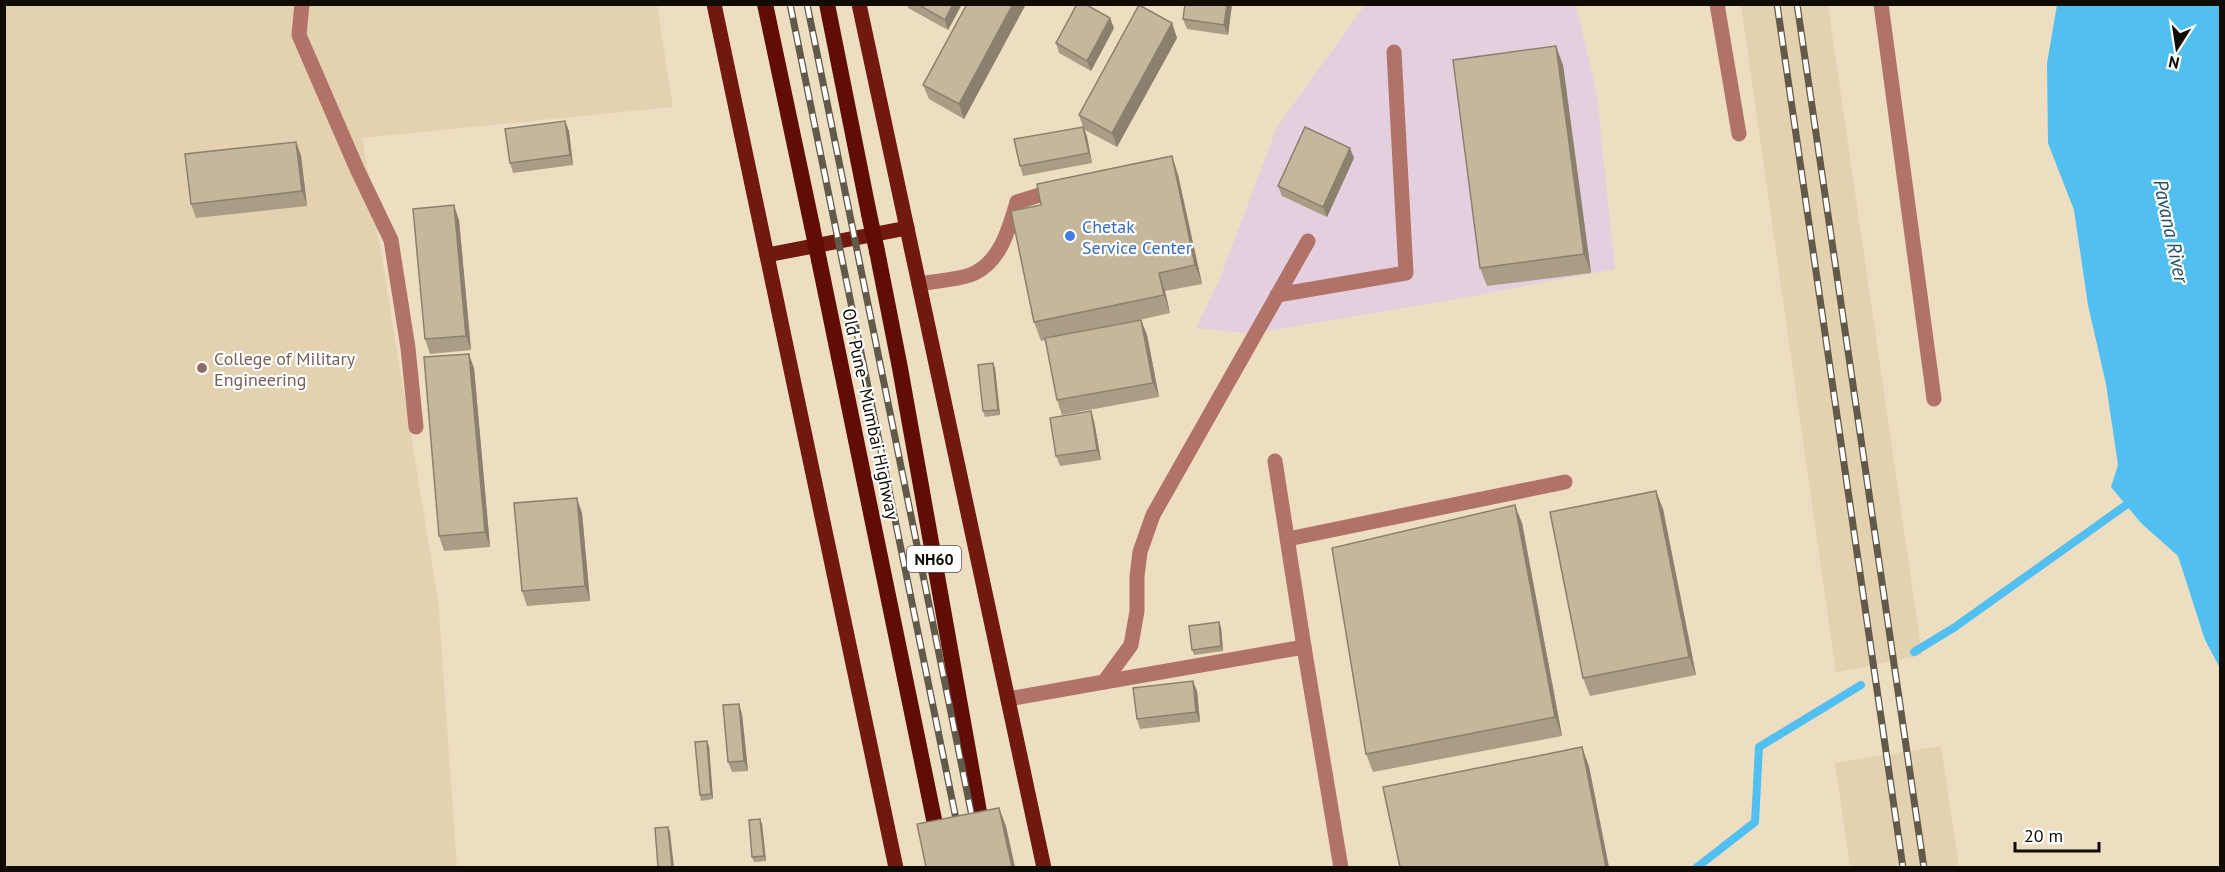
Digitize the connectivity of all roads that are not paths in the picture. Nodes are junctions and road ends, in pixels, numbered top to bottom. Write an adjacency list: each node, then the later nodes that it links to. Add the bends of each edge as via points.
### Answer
1 (302, 4): 17 (street, via 299,35 391,240)
2 (714, 4): 13 (main road)
3 (765, 4): 25 (highway, Old Pune–Mumbai Highway / NH60, bridge)
4 (827, 4): 26 (highway, Old Pune–Mumbai Highway / NH60, bridge, via 900,368)
5 (859, 4): 11 (main road)
6 (1717, 4): 9 (street)
7 (1881, 4): 16 (street)
8 (1394, 52): 15 (street, via 1407,273)
9 (1738, 134)
10 (1046, 193): 14 (street, via 1017,202 1006,237 989,263 971,275)
11 (907, 228): 13 (main road); 14 (main road)
12 (1308, 241): 15 (street)
13 (767, 255): 24 (main road)
14 (919, 284): 23 (main road)
15 (1277, 296): 22 (street, via 1153,515 1140,552 1131,645)
16 (1934, 399)
17 (416, 427)
18 (1275, 461): 20 (street)
19 (1565, 482): 20 (street)
20 (1288, 539): 21 (street)
21 (1304, 647): 22 (street); 28 (street)
22 (1104, 682): 23 (street)
23 (1008, 699): 27 (main road)
24 (896, 867)
25 (944, 867)
26 (989, 867)
27 (1044, 867)
28 (1341, 867)

